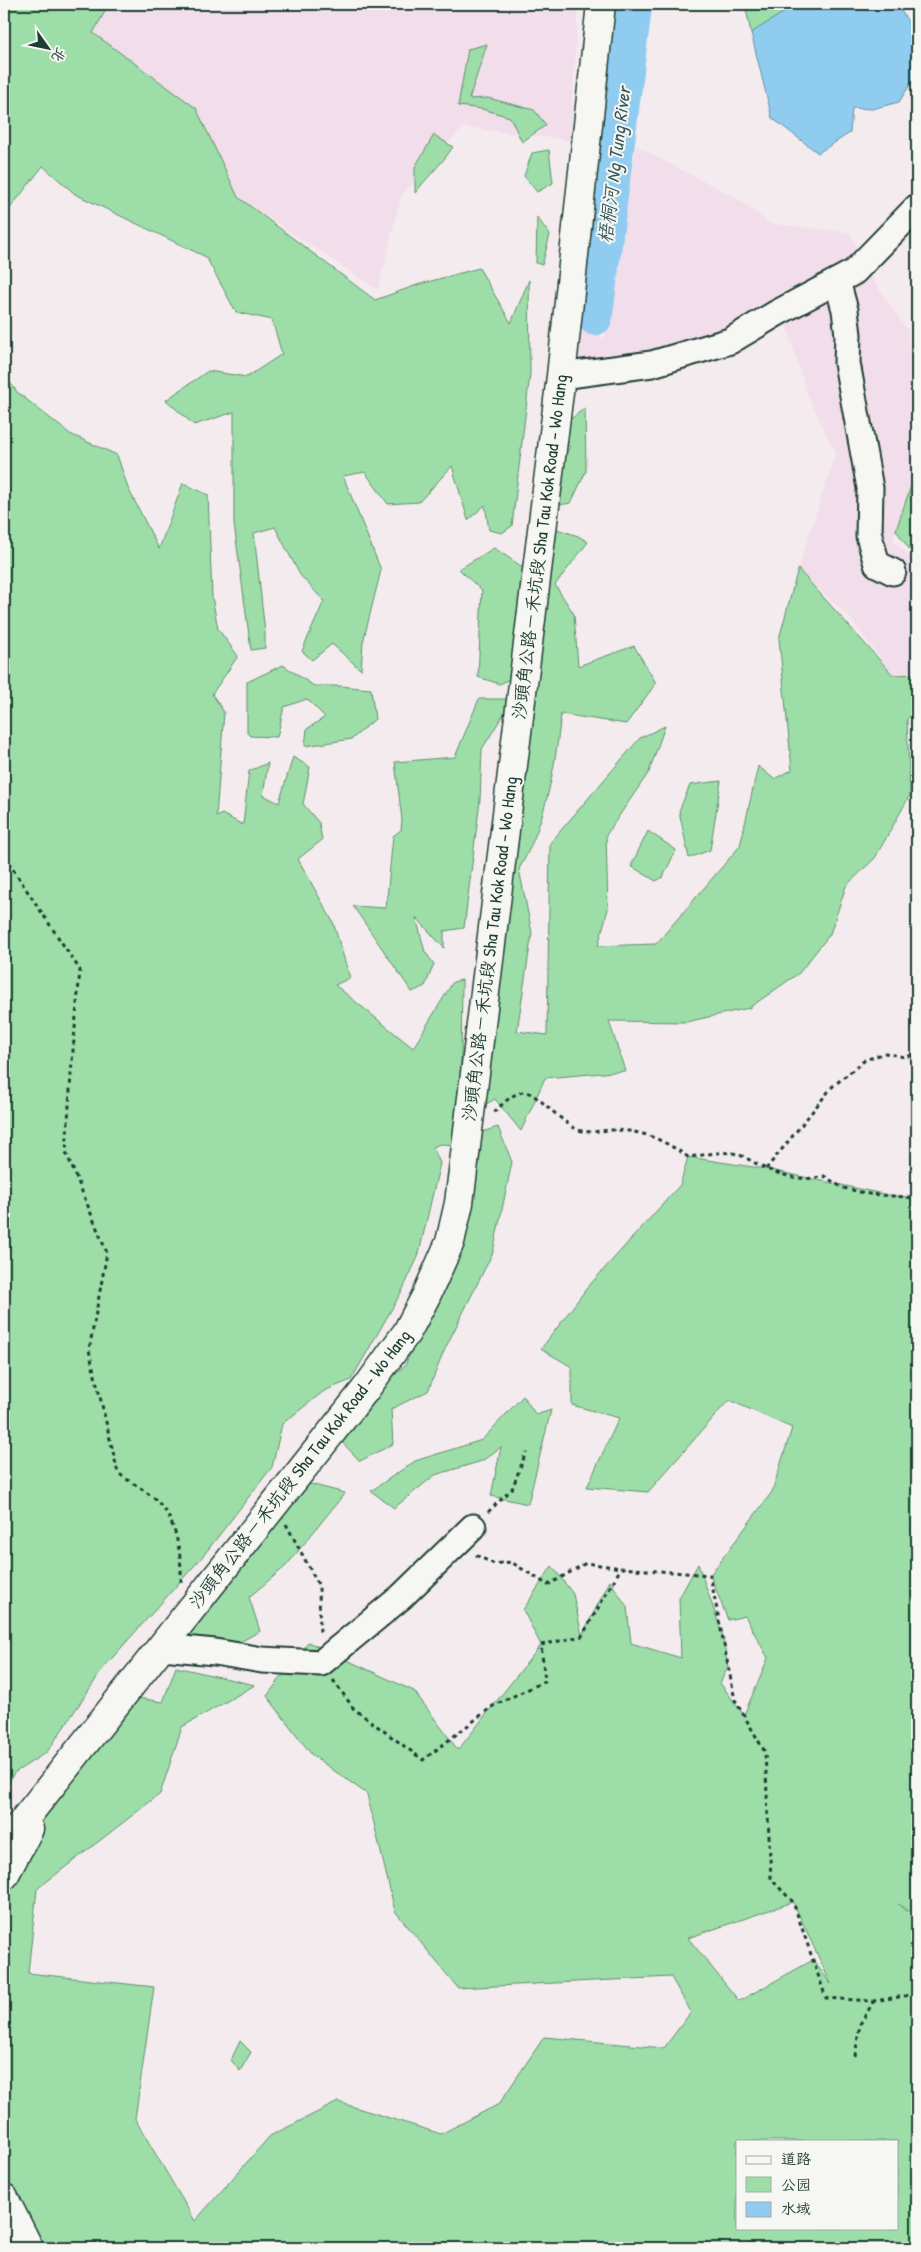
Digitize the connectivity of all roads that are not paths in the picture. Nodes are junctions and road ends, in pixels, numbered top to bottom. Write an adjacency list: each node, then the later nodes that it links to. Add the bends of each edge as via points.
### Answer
1 (601, 4): 4 (main road, 沙頭角公路－禾坑段 Sha Tau Kok Road – Wo Hang)
2 (917, 207): 3 (street, via 854,272)
3 (837, 282): 4 (street, via 730,341 652,364); 5 (street, via 845,310 847,363 870,488 869,536 877,564)
4 (561, 376): 7 (main road, 沙頭角公路－禾坑段 Sha Tau Kok Road – Wo Hang, via 468,1133 459,1203 450,1242 407,1332)
5 (893, 572)
6 (473, 1527): 7 (street, via 401,1597 321,1663 262,1660)
7 (162, 1647): 8 (main road, 沙頭角公路－禾坑段 Sha Tau Kok Road – Wo Hang)
8 (64, 1770): 9 (main road, 沙頭角公路－禾坑段 Sha Tau Kok Road – Wo Hang); 10 (main road, 沙頭角公路－禾坑段 Sha Tau Kok Road – Wo Hang)
9 (4, 1845)
10 (4, 1876)
11 (4, 2198): 14 (main road)
12 (4, 2239): 13 (main road)
13 (9, 2248)
14 (29, 2248)

